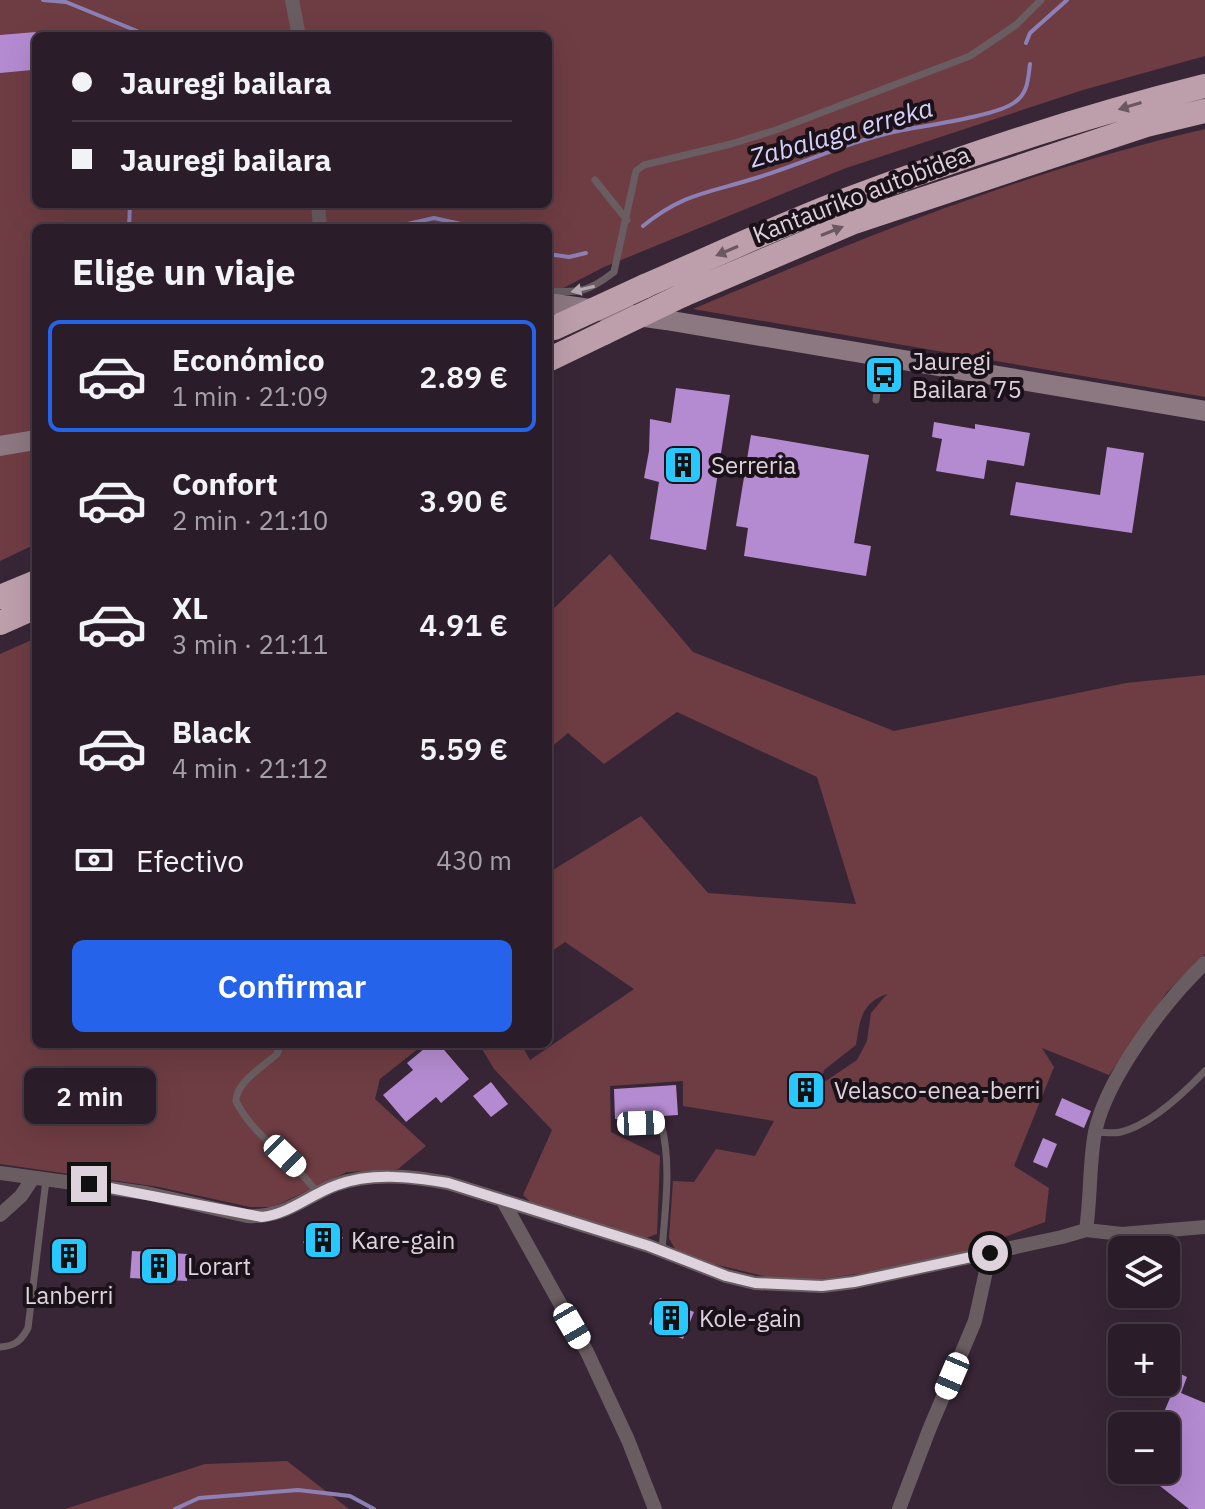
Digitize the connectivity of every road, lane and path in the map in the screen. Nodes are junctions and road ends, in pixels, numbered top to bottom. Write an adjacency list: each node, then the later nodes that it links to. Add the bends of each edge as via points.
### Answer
1 (292, 0): 3 (street)
2 (1041, 0): 7 (lane, via 1016,25 970,56 776,130 644,165 636,171)
3 (298, 32)
4 (1205, 86): 9 (highway, Kantauriko autobidea, one-way to 9, via 874,190)
5 (1205, 111): 14 (highway, Kantauriko autobidea, one-way to 5, bridge, via 854,222)
6 (595, 180): 7 (lane)
7 (627, 220): 8 (lane, one-way to 8, via 614,273 592,289)
8 (552, 291)
9 (639, 292): 11 (lane); 12 (highway, Kantauriko autobidea, bridge)
10 (552, 304): 11 (main road)
11 (666, 320): 13 (main road)
12 (552, 329)
13 (882, 356): 15 (lane); 16 (main road)
14 (552, 358)
15 (876, 400)
16 (1205, 411)
17 (32, 441): 18 (main road)
18 (0, 446)
19 (32, 584): 20 (highway)
20 (0, 597)
21 (32, 609): 22 (highway)
22 (0, 623)
23 (1205, 963): 27 (street, via 1117,1076)
24 (279, 1048): 30 (lane, via 240,1087 236,1101)
25 (1205, 1071): 27 (lane, via 1144,1121 1124,1132)
26 (620, 1124): 35 (lane, via 661,1123 668,1175)
27 (1095, 1132): 34 (street)
28 (0, 1173): 29 (street)
29 (40, 1179): 30 (street, via 146,1193 262,1217); 32 (street); 37 (lane, via 28,1328 12,1346)
30 (318, 1194): 31 (street, via 358,1179 407,1178 448,1183)
31 (503, 1201): 35 (street); 38 (street, via 587,1352)
32 (0, 1215)
33 (1205, 1227): 34 (street, via 1122,1234)
34 (1086, 1230): 36 (street)
35 (662, 1251): 36 (street, via 755,1283 822,1286)
36 (990, 1253): 39 (street, via 975,1321)
37 (0, 1347)
38 (655, 1509)
39 (899, 1509)

